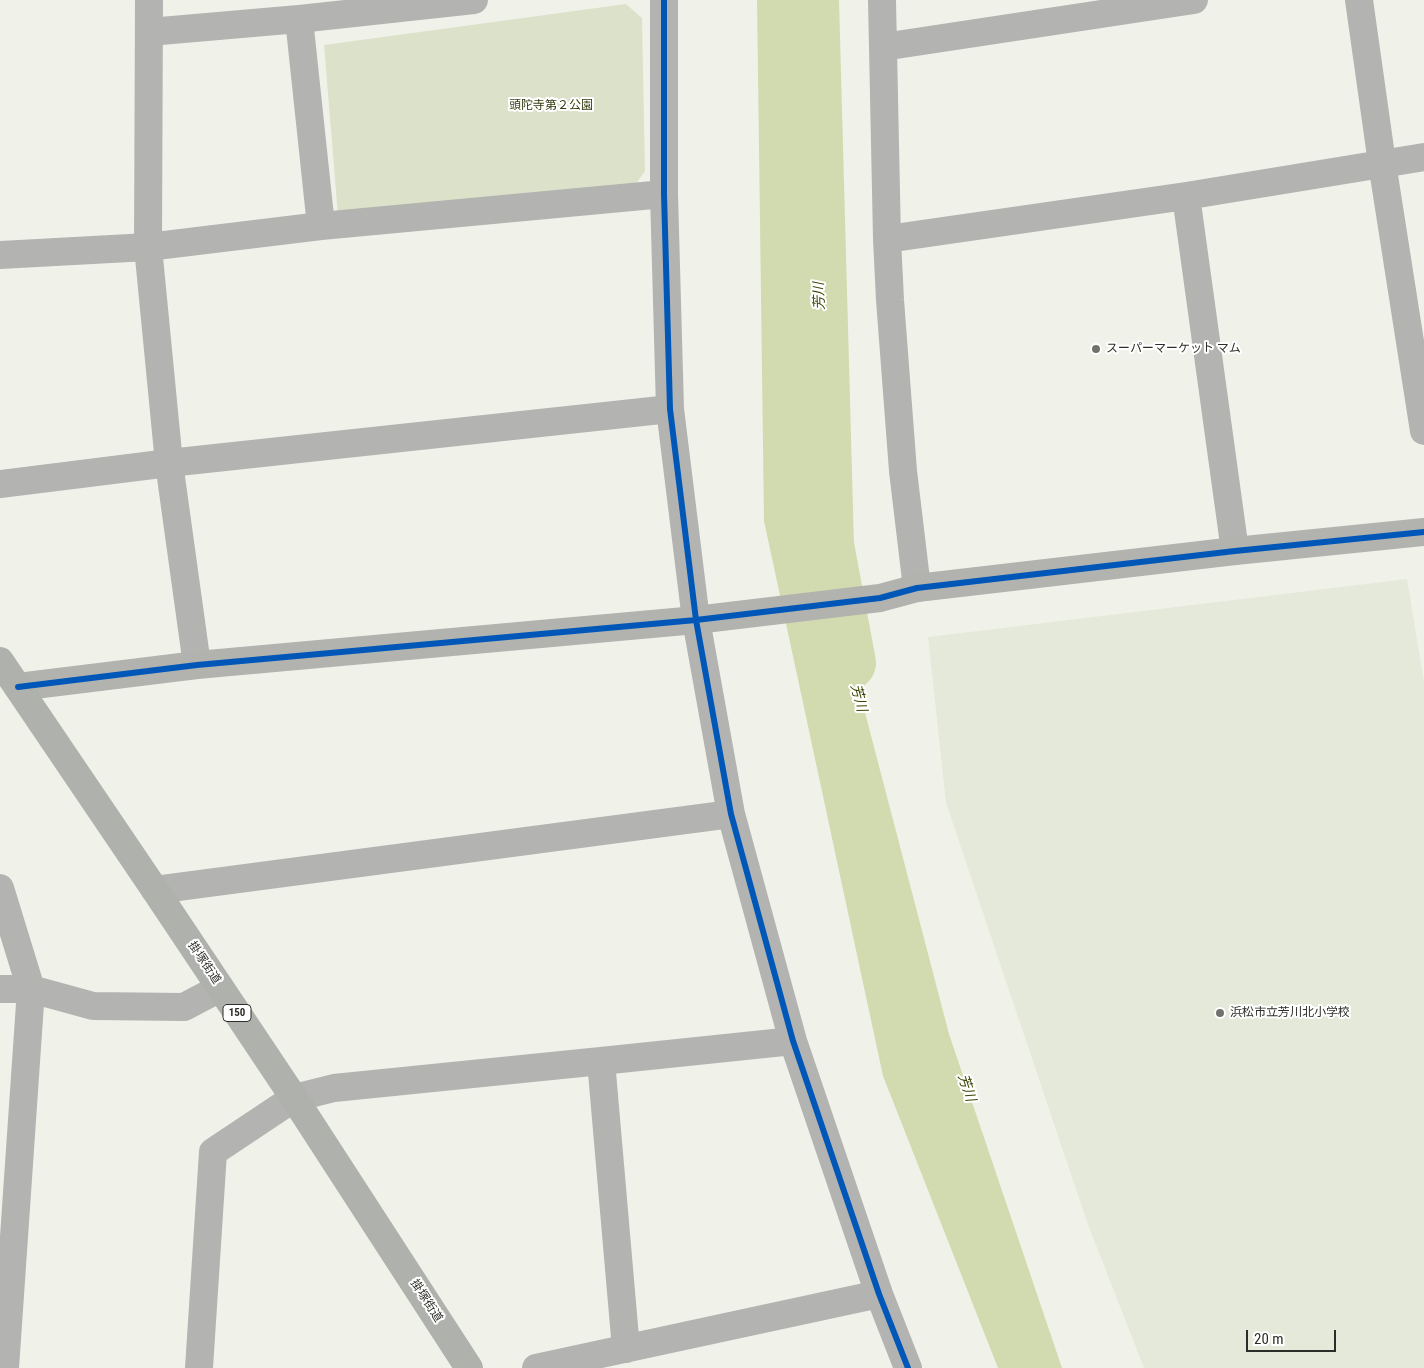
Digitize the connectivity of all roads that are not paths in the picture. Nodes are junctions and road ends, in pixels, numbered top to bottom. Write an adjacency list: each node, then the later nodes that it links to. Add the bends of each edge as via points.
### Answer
1 (148, 0): 8 (street)
2 (664, 0): 12 (street)
3 (882, 0): 9 (street)
4 (1194, 0): 9 (street)
5 (1359, 0): 11 (street)
6 (464, 1): 7 (street)
7 (299, 19): 8 (street); 14 (street)
8 (149, 32): 16 (street)
9 (883, 48): 15 (street)
10 (1424, 157): 11 (street)
11 (1382, 164): 13 (street); 18 (street)
12 (664, 194): 14 (street); 19 (street)
13 (1186, 196): 15 (street); 24 (street)
14 (321, 226): 16 (street)
15 (887, 239): 25 (street, via 903,471)
16 (148, 247): 17 (street); 21 (street)
17 (0, 255)
18 (1418, 352): 20 (street)
19 (670, 409): 21 (street); 26 (street)
20 (1424, 431)
21 (169, 463): 22 (street); 27 (street)
22 (0, 484)
23 (1424, 532): 24 (street)
24 (1234, 551): 25 (street)
25 (917, 588): 26 (street, via 880,598)
26 (696, 620): 27 (street); 29 (street)
27 (197, 665): 28 (street)
28 (7, 674): 31 (highway, 掛塚街道 / 150)
29 (731, 814): 31 (street); 35 (street)
30 (0, 888): 34 (street)
31 (156, 890): 32 (highway, 掛塚街道 / 150)
32 (220, 988): 34 (street, via 184,1007 93,1006); 37 (highway, 掛塚街道 / 150)
33 (0, 989): 34 (street)
34 (31, 989): 40 (street)
35 (793, 1041): 36 (street); 38 (street)
36 (602, 1061): 37 (street, via 334,1088); 39 (street)
37 (294, 1098): 41 (street, via 213,1152); 42 (highway, 掛塚街道 / 150)
38 (878, 1294): 39 (street); 44 (street)
39 (626, 1349): 43 (street)
40 (5, 1368)
41 (199, 1368)
42 (469, 1368)
43 (536, 1368)
44 (908, 1368)

